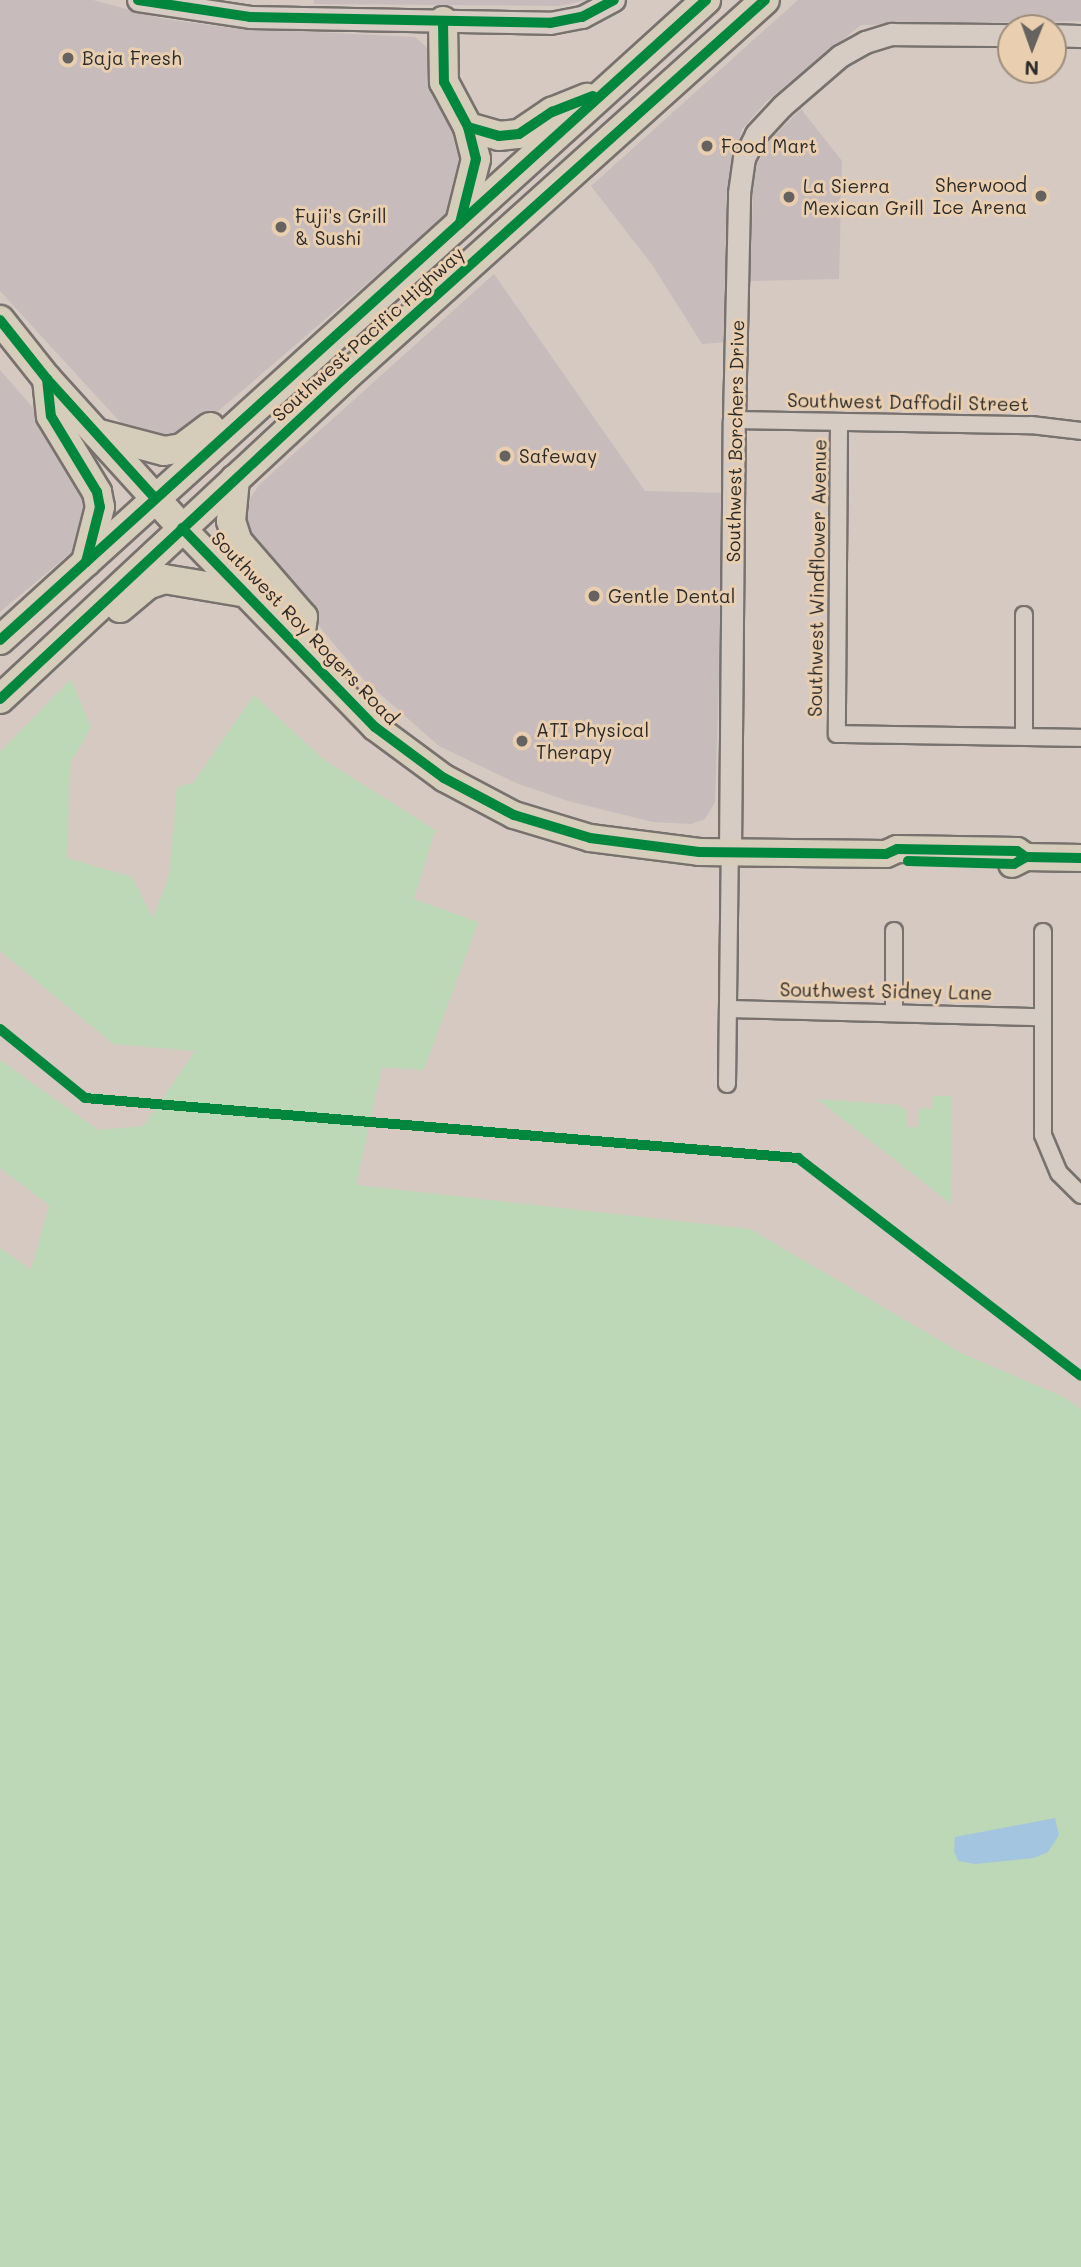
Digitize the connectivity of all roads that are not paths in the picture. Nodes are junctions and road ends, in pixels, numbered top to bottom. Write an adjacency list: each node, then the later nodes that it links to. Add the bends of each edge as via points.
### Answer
1 (138, 0): 5 (street, via 250,18)
2 (614, 0): 5 (street, via 593,13 561,22)
3 (706, 0): 7 (highway, Southwest Pacific Highway)
4 (765, 0): 17 (highway, Southwest Pacific Highway)
5 (443, 21): 8 (highway, via 444,82)
6 (997, 35): 13 (street, Southwest Borchers Drive, via 892,34 864,42 825,68 756,134 744,158 738,193)
7 (605, 92): 8 (highway, via 552,112 519,134 499,136); 9 (highway, Southwest Pacific Highway)
8 (468, 127): 9 (highway, via 476,166)
9 (460, 223): 11 (highway, Southwest Pacific Highway)
10 (0, 320): 12 (highway)
11 (320, 349): 16 (highway, via 297,350 182,448 164,451); 18 (highway, Southwest Pacific Highway)
12 (47, 379): 16 (highway); 20 (highway, via 51,416 97,492 100,508)
13 (734, 420): 14 (street, Southwest Daffodil Street); 29 (street, Southwest Borchers Drive)
14 (839, 423): 15 (street, Southwest Daffodil Street, via 1031,425); 27 (street, Southwest Windflower Avenue, via 836,734)
15 (1081, 431)
16 (96, 433): 18 (highway)
17 (235, 479): 19 (highway, Southwest Pacific Highway); 24 (highway, via 231,521 237,542 303,617)
18 (155, 498): 19 (highway); 20 (highway, Southwest Pacific Highway)
19 (182, 528): 21 (main road, Southwest Roy Rogers Road); 25 (highway, Southwest Pacific Highway)
20 (86, 562): 23 (highway, Southwest Pacific Highway)
21 (248, 593): 24 (main road, Southwest Roy Rogers Road); 25 (highway, via 186,581 158,581 128,600 64,663)
22 (1024, 615): 27 (street)
23 (0, 640)
24 (299, 644): 29 (main road, Southwest Roy Rogers Road, via 375,727 473,796 514,815 590,838 627,846)
25 (29, 671): 26 (highway, Southwest Pacific Highway)
26 (0, 699)
27 (1024, 736): 28 (street)
28 (1081, 738)
29 (730, 852): 30 (main road, Southwest Roy Rogers Road, via 886,854 898,861 1014,864 1026,857); 33 (street, Southwest Borchers Drive)
30 (1081, 858)
31 (894, 931): 34 (street)
32 (1043, 932): 35 (street)
33 (728, 1009): 34 (street, Southwest Sidney Lane); 36 (street, Southwest Borchers Drive)
34 (894, 1011): 35 (street, Southwest Sidney Lane)
35 (1042, 1017): 37 (street, via 1043,1135 1059,1173)
36 (727, 1084)
37 (1081, 1195)

